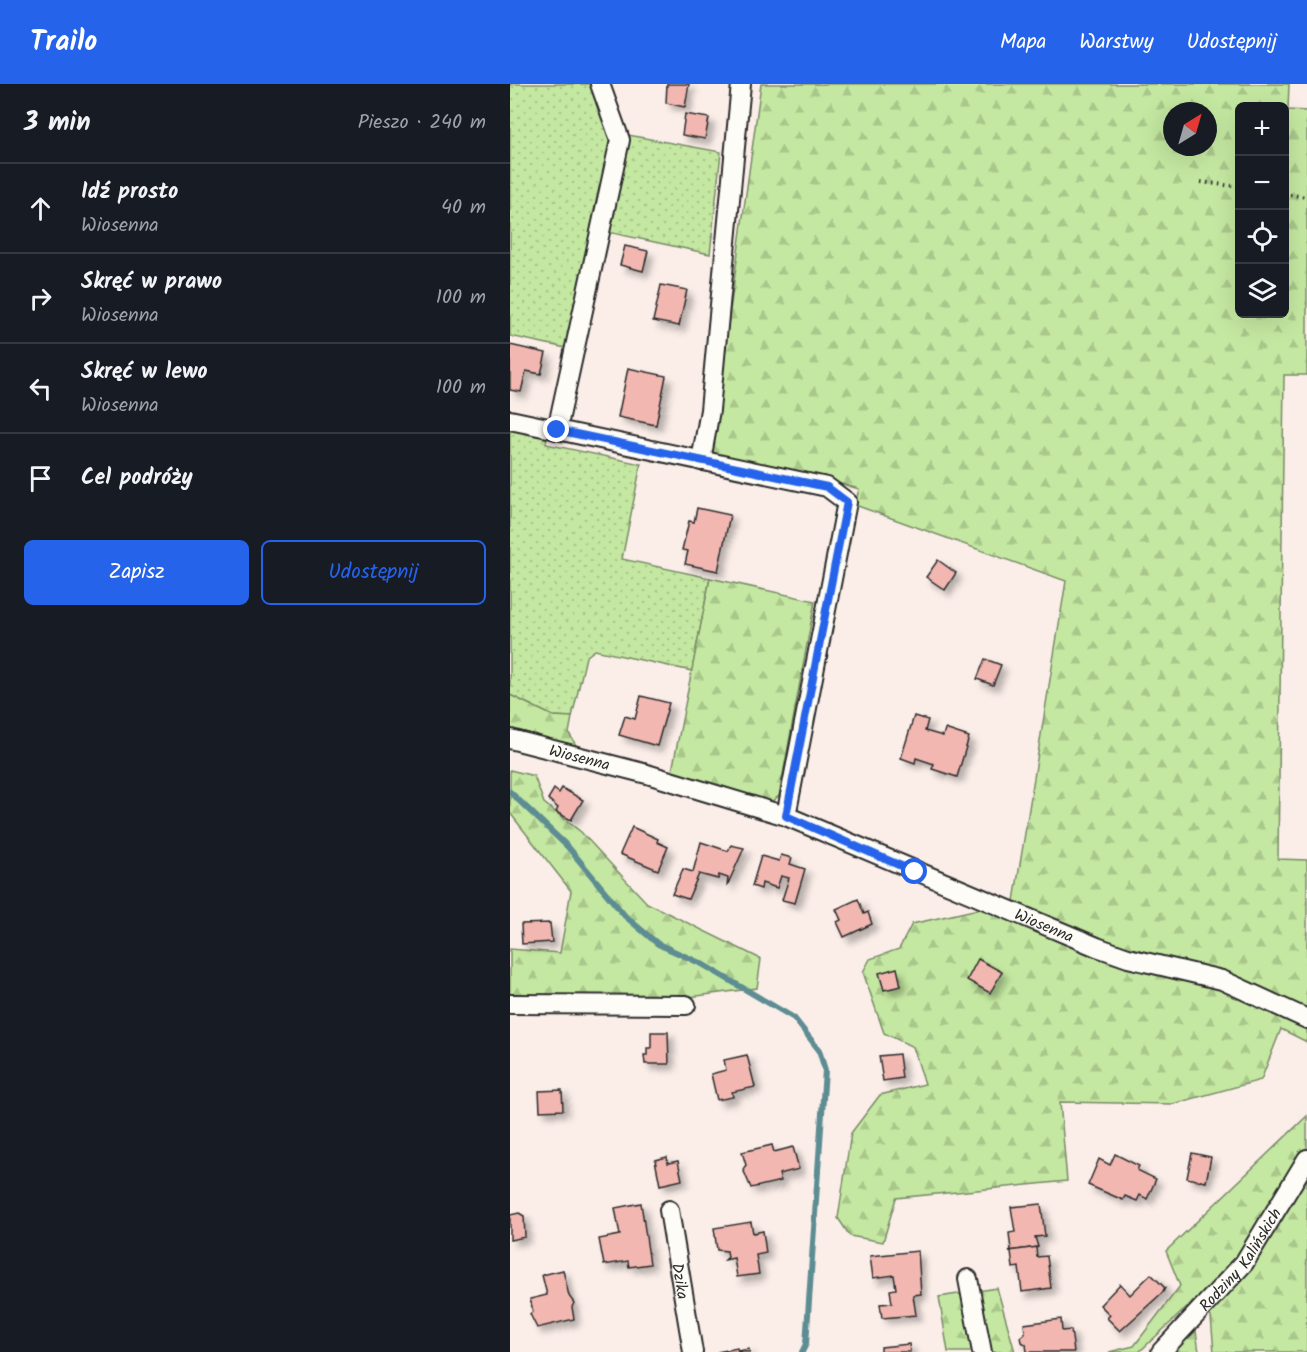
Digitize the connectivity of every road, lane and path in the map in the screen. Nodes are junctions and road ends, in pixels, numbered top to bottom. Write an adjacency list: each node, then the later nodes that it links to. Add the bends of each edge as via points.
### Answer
1 (600, 84): 8 (street, via 620,140)
2 (741, 84): 9 (street, via 710,410)
3 (1201, 182): 4 (path)
4 (1235, 186)
5 (1289, 195): 6 (path)
6 (1307, 197)
7 (510, 420): 8 (street)
8 (557, 430): 9 (street)
9 (701, 461): 11 (street, via 827,487 847,502)
10 (510, 739): 11 (street, Wiosenna, via 647,774)
11 (786, 816): 14 (street, Wiosenna, via 1097,947 1222,980)
12 (510, 1004): 13 (street)
13 (686, 1005)
14 (1307, 1019)
15 (1307, 1159): 20 (street, Rodziny Kalińskich, via 1244,1263)
16 (669, 1210): 18 (street, Dzika)
17 (968, 1279): 19 (street)
18 (693, 1352)
19 (982, 1352)
20 (1161, 1352)

